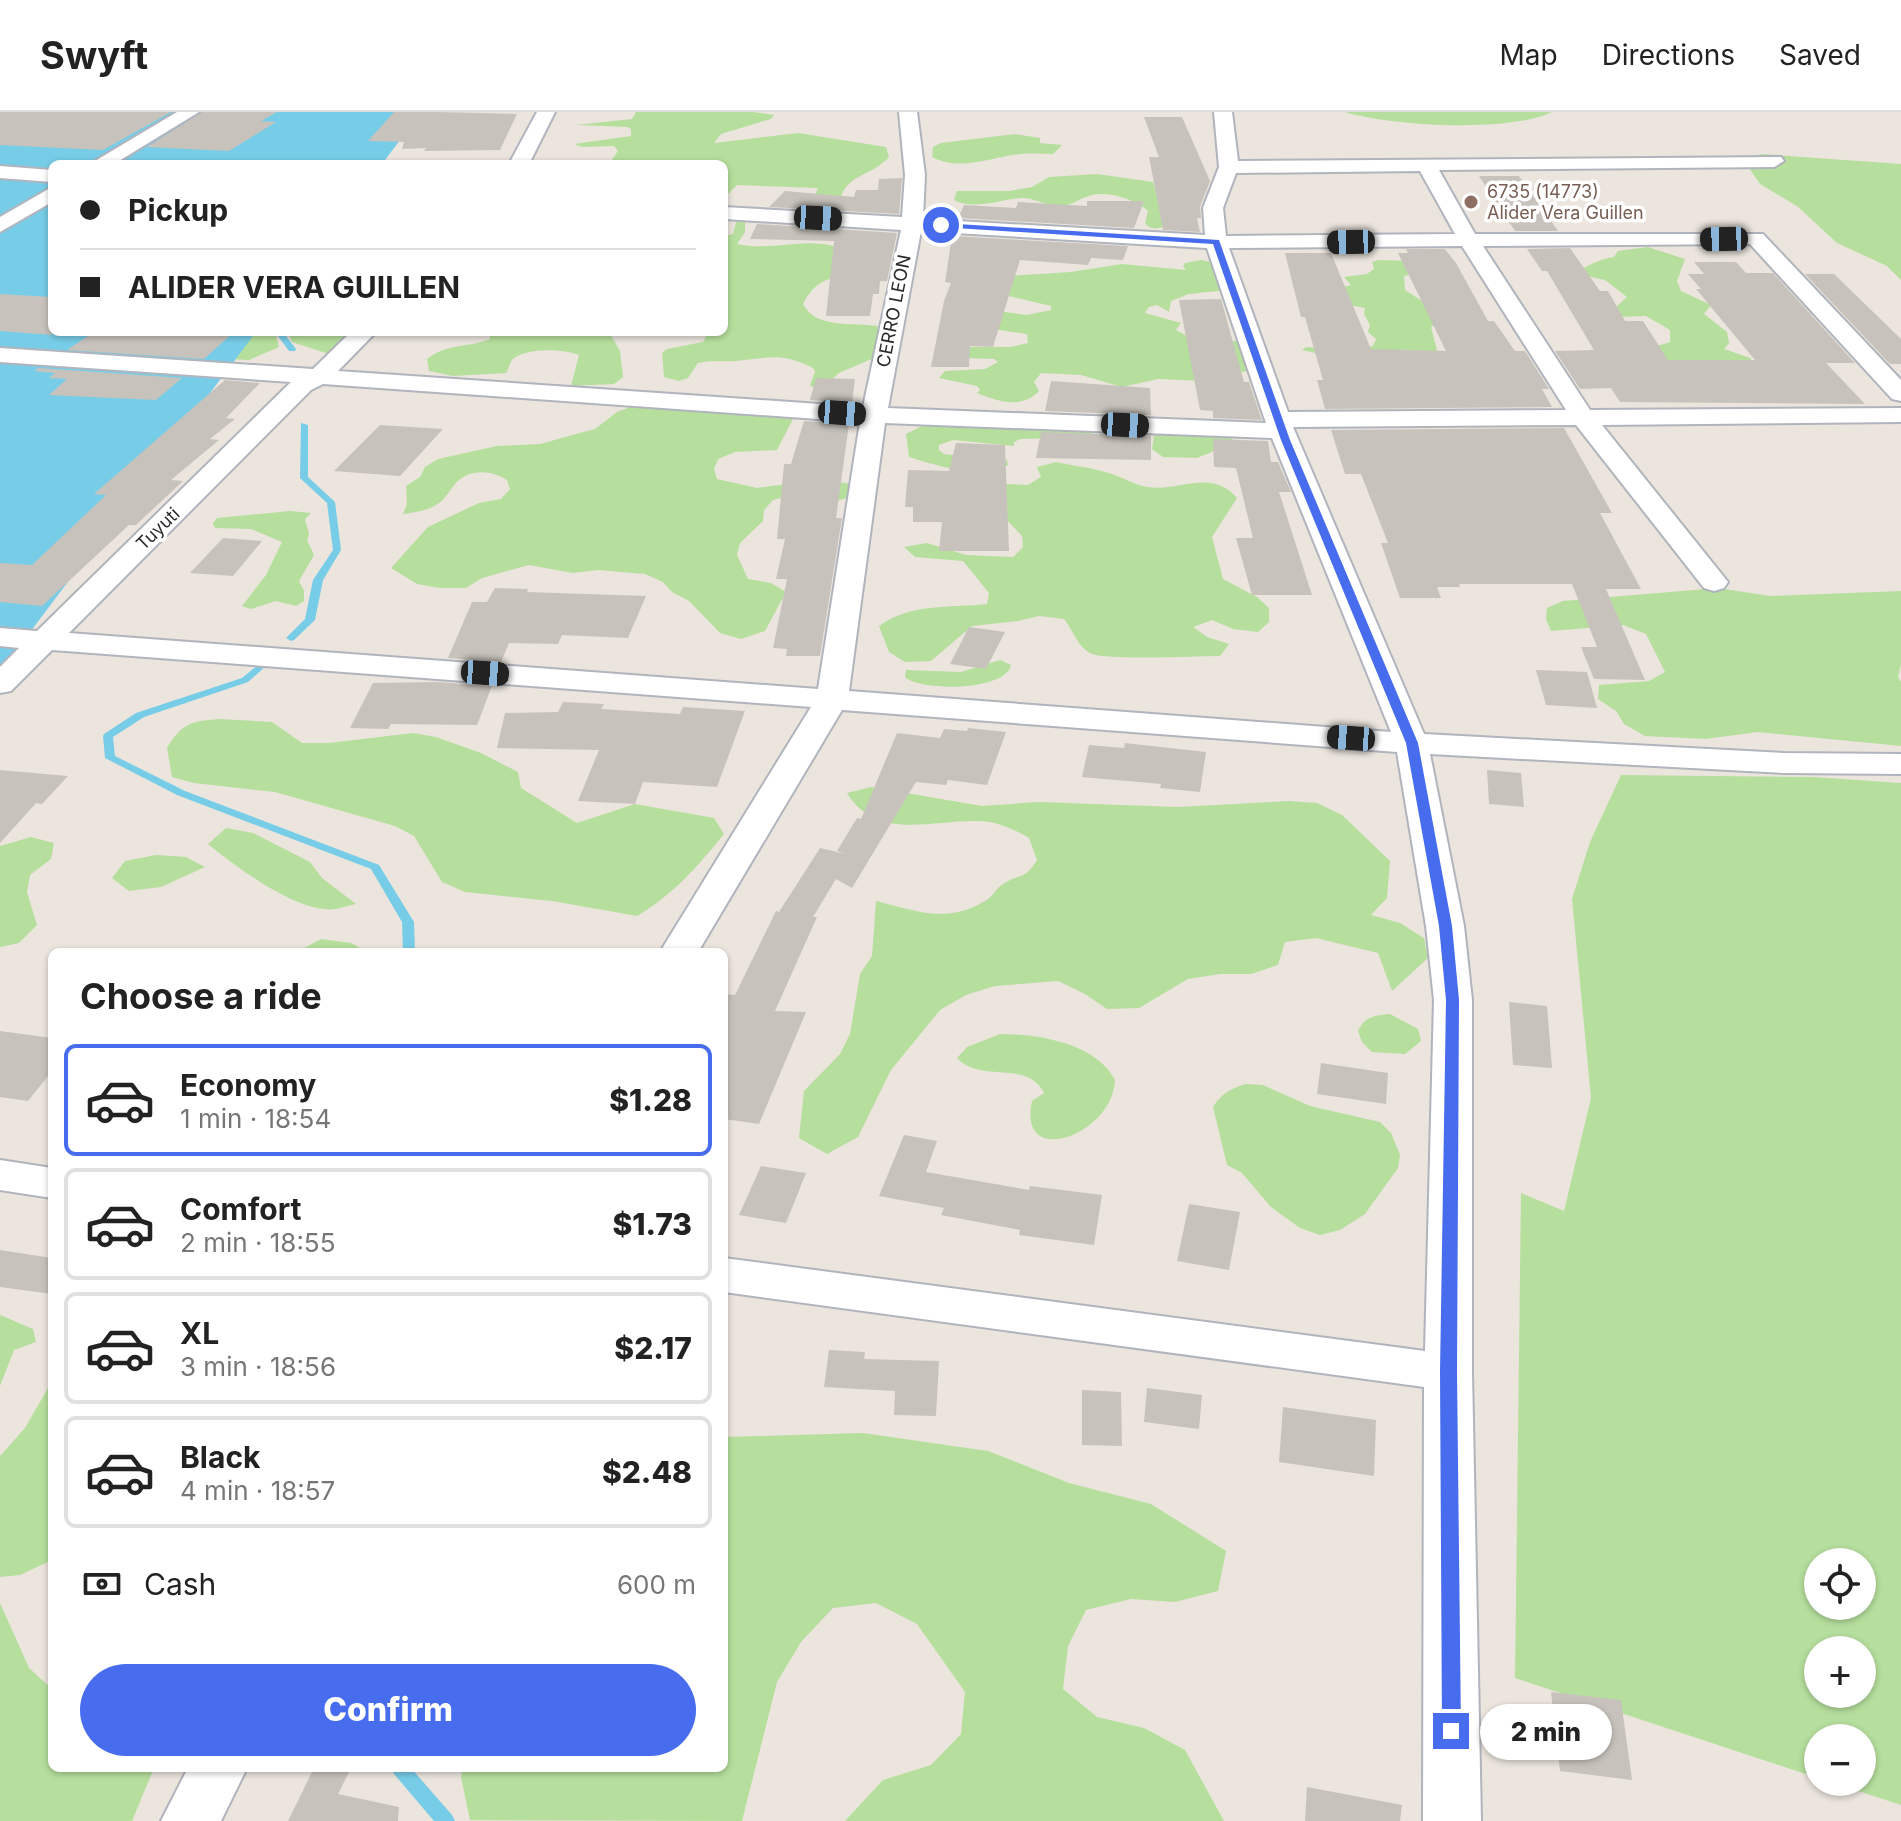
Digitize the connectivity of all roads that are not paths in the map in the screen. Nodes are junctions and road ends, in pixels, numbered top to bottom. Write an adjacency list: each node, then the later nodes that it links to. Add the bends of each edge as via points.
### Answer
1 (190, 112): 5 (street)
2 (546, 112): 6 (street)
3 (908, 112): 14 (street, CERRO LEON, via 915,175)
4 (1223, 112): 9 (street)
5 (107, 160)
6 (521, 160)
7 (1774, 161): 8 (street)
8 (1426, 165): 9 (street); 16 (street)
9 (1229, 167): 17 (street, via 1213,208)
10 (0, 172): 11 (street)
11 (48, 176)
12 (48, 196): 15 (street)
13 (728, 213): 14 (street)
14 (912, 224): 17 (street); 22 (street, CERRO LEON)
15 (0, 226)
16 (1469, 241): 17 (street); 21 (street, via 1756,238); 24 (street)
17 (1216, 242): 25 (street)
18 (360, 336): 20 (street)
19 (0, 355): 20 (street)
20 (319, 377): 22 (street); 30 (street, Tuyuti, via 302,385)
21 (1901, 394)
22 (874, 415): 25 (street); 32 (street, CERRO LEON)
23 (1901, 415): 24 (street)
24 (1583, 418): 25 (street); 27 (street)
25 (1282, 430): 27 (street); 33 (street)
26 (1901, 437): 27 (street)
27 (1599, 439): 28 (street)
28 (1714, 582)
29 (0, 637): 30 (street)
30 (43, 641): 31 (street, Tuyuti); 32 (street)
31 (0, 684)
32 (832, 699): 33 (street); 35 (street)
33 (1412, 743): 34 (street, via 1784,763); 39 (street, via 1453,1000)
34 (1901, 764)
35 (681, 948)
36 (0, 1175): 37 (street)
37 (48, 1182)
38 (728, 1276): 39 (street)
39 (1448, 1372): 42 (street)
40 (217, 1772): 41 (street)
41 (190, 1821)
42 (1452, 1821)

